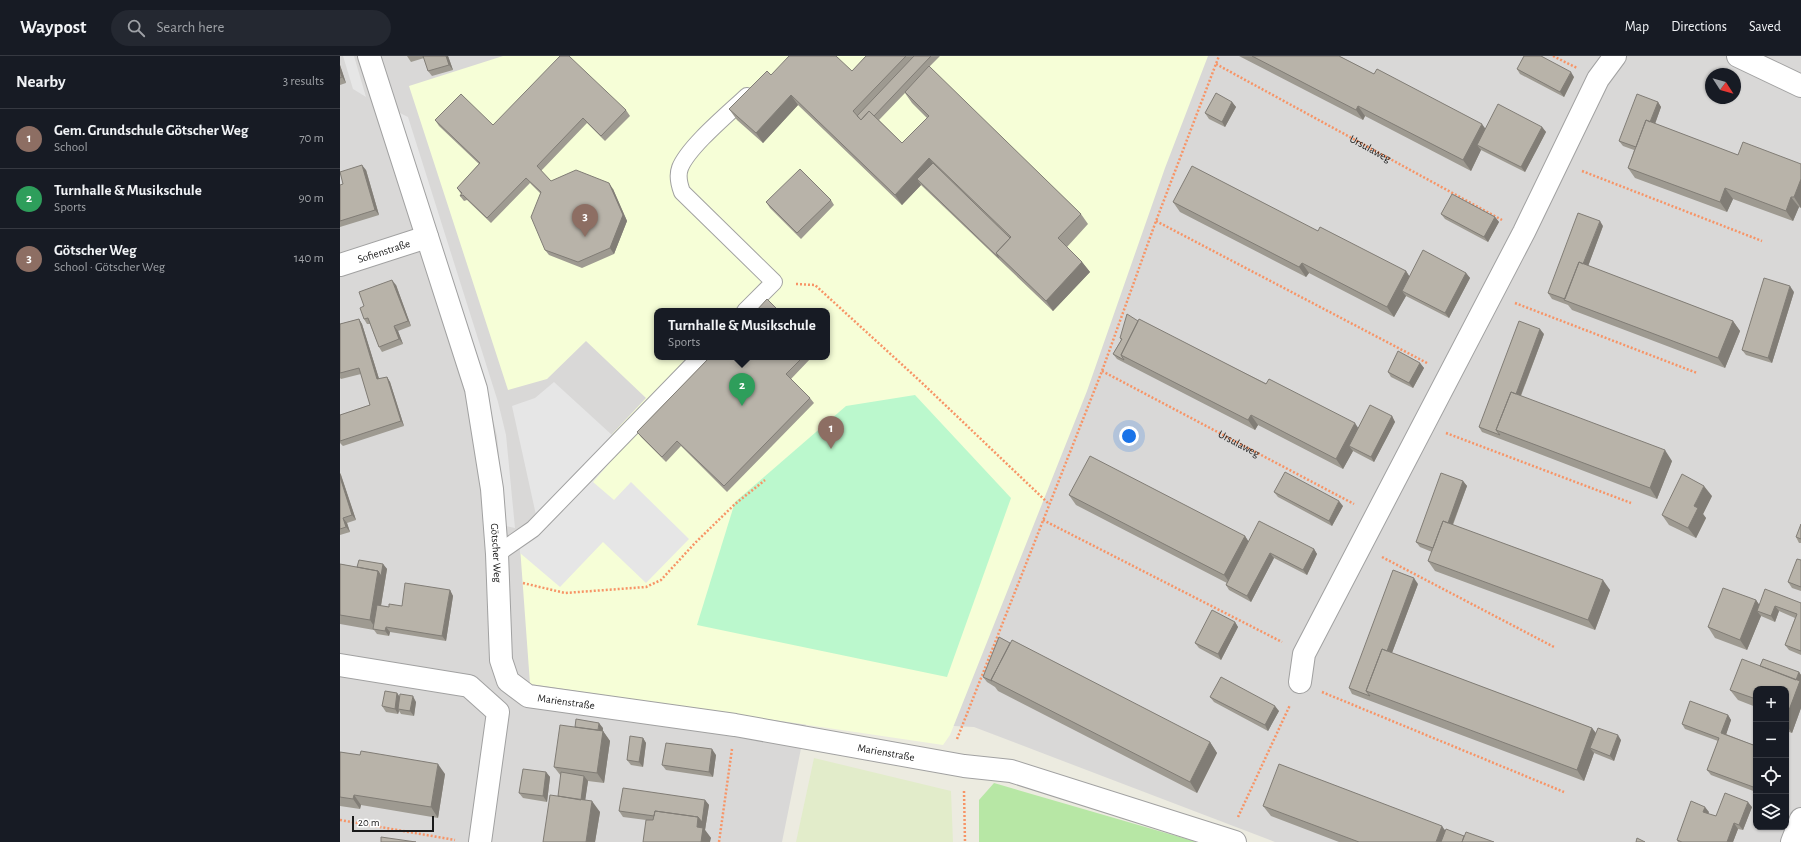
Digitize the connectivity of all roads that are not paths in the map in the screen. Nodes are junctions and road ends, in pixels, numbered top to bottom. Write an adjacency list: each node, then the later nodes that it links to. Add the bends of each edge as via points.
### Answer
1 (369, 56): 6 (street, Götscher Weg)
2 (1614, 56): 12 (street, via 1598,80 1524,232 1304,654)
3 (1738, 56): 4 (street)
4 (1801, 86)
5 (756, 87): 8 (lane, via 689,153 680,169 678,180 682,192 774,282)
6 (427, 238): 7 (street, Sofienstraße); 10 (street, Götscher Weg, via 476,389 492,489)
7 (340, 265)
8 (748, 308)
9 (697, 360): 10 (lane, via 533,528)
10 (497, 554): 13 (street, Götscher Weg, via 502,660 508,681)
11 (340, 665): 16 (street, via 469,686 498,712)
12 (1300, 682)
13 (528, 696): 15 (street, Marienstraße, via 736,725 956,764 1011,771)
14 (1801, 819): 17 (street)
15 (1232, 840)
16 (470, 841)
17 (1792, 842)

